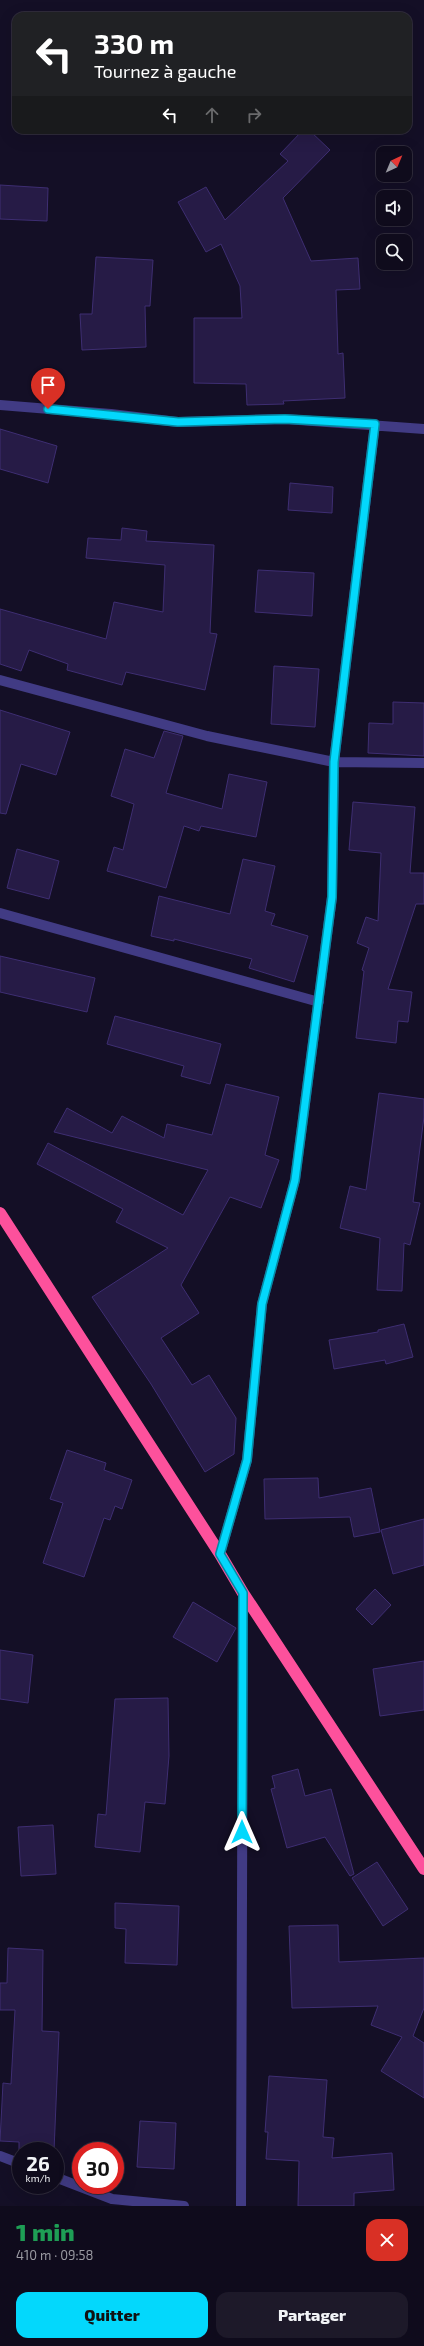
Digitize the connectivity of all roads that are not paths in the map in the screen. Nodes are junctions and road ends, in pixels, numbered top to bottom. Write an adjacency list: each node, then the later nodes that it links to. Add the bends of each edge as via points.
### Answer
1 (0, 405): 2 (street, via 178,422 285,419)
2 (375, 424): 3 (street); 5 (street)
3 (424, 429)
4 (0, 680): 5 (street, via 207,736)
5 (334, 762): 6 (street); 8 (street, via 332,897)
6 (424, 763)
7 (0, 913): 8 (street)
8 (319, 1002): 10 (street, via 295,1180 262,1304 247,1460)
9 (0, 1213): 10 (highway)
10 (220, 1554): 11 (highway)
11 (243, 1593): 12 (highway); 17 (street)
12 (424, 1868)
13 (0, 2156): 14 (street)
14 (12, 2161)
15 (64, 2180): 16 (street, via 112,2199)
16 (184, 2206)
17 (241, 2206)

